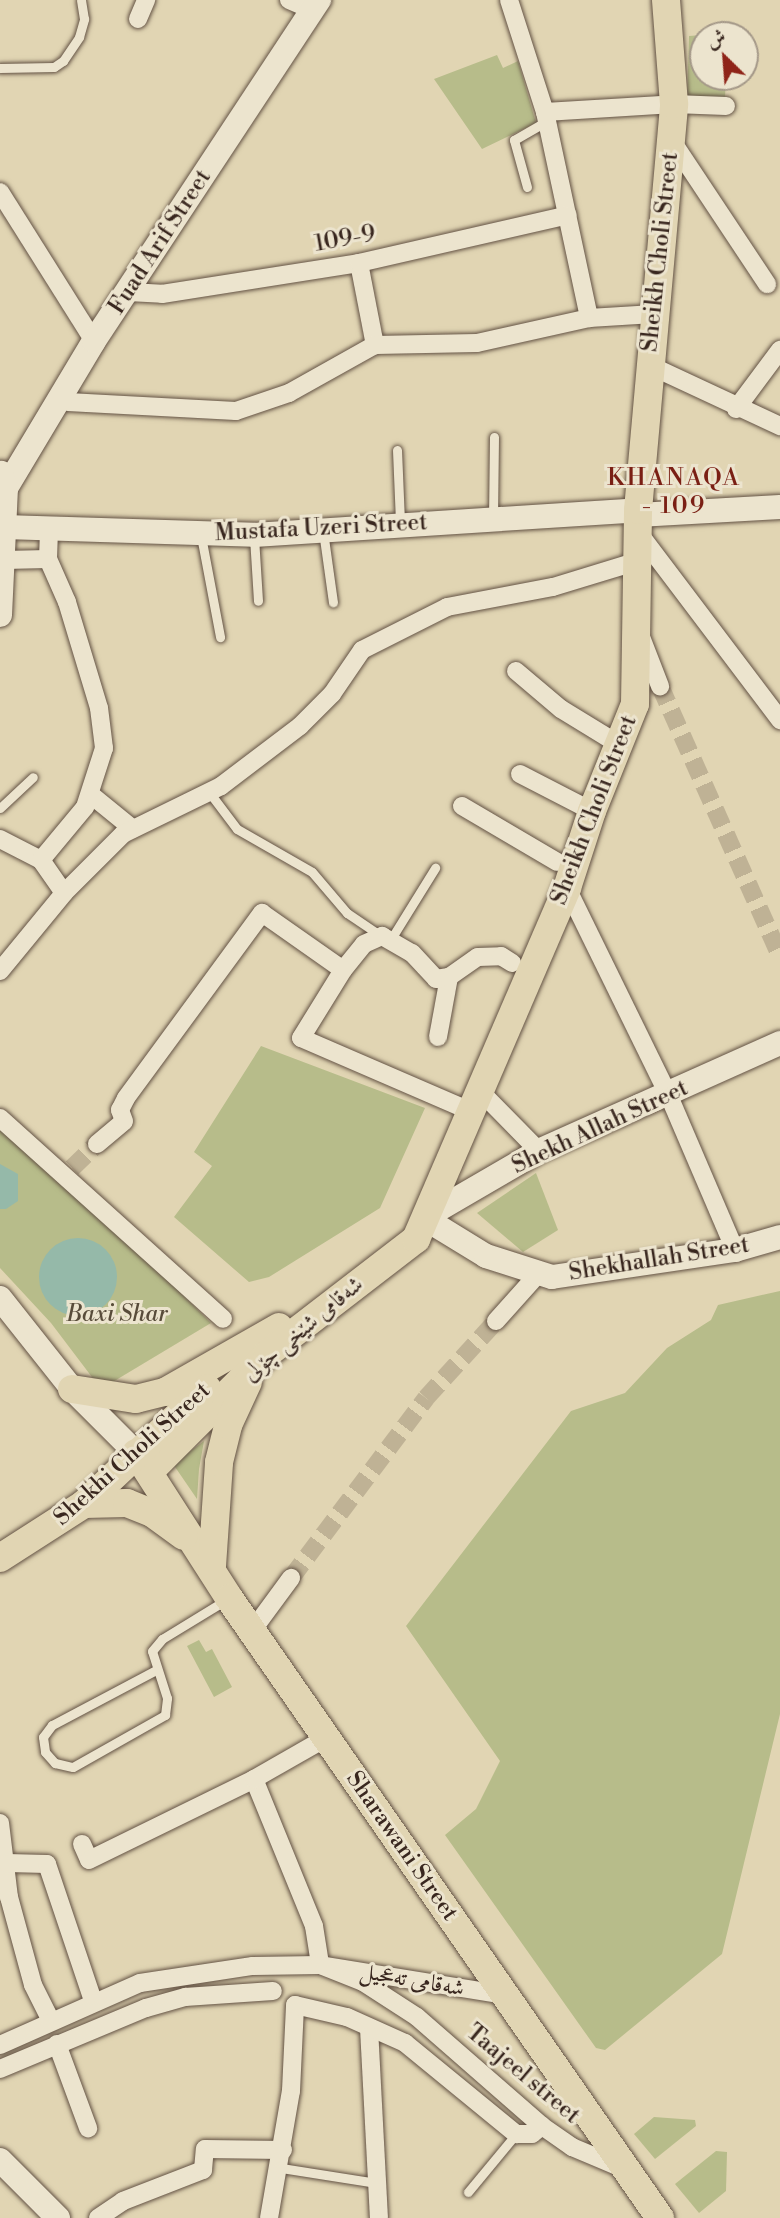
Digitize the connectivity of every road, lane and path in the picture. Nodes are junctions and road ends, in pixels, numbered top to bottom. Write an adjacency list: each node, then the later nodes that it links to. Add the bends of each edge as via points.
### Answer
1 (81, 0): 8 (lane, via 84,19 79,37 63,61 54,66)
2 (146, 0): 7 (street)
3 (289, 0): 6 (street)
4 (509, 0): 11 (street)
5 (666, 0): 9 (main road, Sheikh Choli Street)
6 (316, 5): 18 (main road, Fuad Arif Street)
7 (138, 19)
8 (0, 68)
9 (674, 104): 10 (street); 11 (street); 12 (main road, Sheikh Choli Street)
10 (726, 106)
11 (546, 116): 13 (lane, via 514,141); 15 (street)
12 (671, 141): 17 (street); 19 (main road, Sheikh Choli Street)
13 (527, 187)
14 (0, 192): 21 (street)
15 (568, 215): 16 (street, 109-9); 20 (street)
16 (359, 263): 18 (street, 109-9, via 162,294); 22 (street)
17 (767, 284)
18 (128, 292): 21 (main road, Fuad Arif Street)
19 (654, 314): 20 (street); 24 (main road, Sheikh Choli Street)
20 (589, 318): 22 (street, via 477,343)
21 (94, 341): 30 (main road, Fuad Arif Street)
22 (375, 345): 25 (street, via 289,393 236,411)
23 (780, 351): 26 (street)
24 (649, 365): 26 (street); 33 (main road, Sheikh Choli Street)
25 (68, 402)
26 (736, 409): 27 (street)
27 (780, 426)
28 (494, 437): 32 (lane)
29 (397, 450): 34 (lane)
30 (3, 479): 35 (main road)
31 (780, 507): 33 (main road, Mustafa Uzeri Street)
32 (493, 519): 33 (main road, Mustafa Uzeri Street); 34 (main road, Mustafa Uzeri Street)
33 (638, 519): 42 (main road, Sheikh Choli Street); 50 (street)
34 (400, 525): 37 (main road, Mustafa Uzeri Street)
35 (4, 527): 36 (main road, Mustafa Uzeri Street); 41 (main road)
36 (49, 527): 38 (main road, Mustafa Uzeri Street); 40 (street)
37 (323, 530): 39 (main road, Mustafa Uzeri Street); 44 (lane)
38 (201, 534): 39 (main road, Mustafa Uzeri Street); 47 (lane)
39 (254, 535): 43 (lane)
40 (48, 559): 41 (street); 55 (street, via 67,602 99,708 104,748)
41 (4, 560): 45 (main road)
42 (635, 562): 46 (main road, Sheikh Choli Street); 54 (street, via 553,587 447,607 362,650 332,694 300,726)
43 (258, 601)
44 (332, 601)
45 (0, 615)
46 (634, 618): 49 (street); 64 (main road, Sheikh Choli Street, via 635,704)
47 (220, 638)
48 (516, 671): 51 (street, via 561,709)
49 (660, 687)
50 (780, 720)
51 (610, 739)
52 (520, 774): 57 (street)
53 (33, 777): 58 (lane)
54 (209, 792): 59 (street); 66 (lane, via 237,829 312,872 347,913)
55 (90, 794): 59 (street); 61 (street, via 85,807)
56 (462, 806): 62 (street)
57 (584, 807)
58 (0, 808)
59 (133, 829): 65 (street)
60 (0, 839): 61 (street)
61 (41, 860): 65 (street)
62 (558, 862)
63 (435, 868): 66 (lane)
64 (567, 888): 73 (street); 74 (main road, Sheikh Choli Street)
65 (64, 893): 69 (street)
66 (387, 937): 68 (street, via 364,944); 70 (street, via 412,953 430,975)
67 (512, 963): 70 (street, via 502,956 478,957)
68 (343, 970): 74 (street, via 301,1038); 76 (street, via 262,913 126,1098 120,1110 124,1121)
69 (0, 971)
70 (449, 977): 71 (street)
71 (438, 1037)
72 (780, 1043): 73 (main road, Shekh Allah Street)
73 (668, 1096): 77 (main road, Shekh Allah Street); 80 (street)
74 (475, 1100): 77 (street); 78 (main road, Sheikh Choli Street)
75 (0, 1118): 83 (street, via 68,1173)
76 (97, 1144)
77 (539, 1150): 78 (main road, Shekh Allah Street)
78 (424, 1219): 81 (main road, Shekhallah Street, via 486,1256); 85 (main road)
79 (780, 1237): 80 (main road, Shekhallah Street)
80 (735, 1250): 81 (main road, Shekhallah Street, via 552,1277)
81 (539, 1273): 84 (street)
82 (0, 1298): 86 (main road)
83 (223, 1319)
84 (496, 1321)
85 (262, 1347): 86 (main road, via 165,1392 136,1399); 87 (main road, شەقامی شێخی چۆلی); 89 (main road, via 228,1425)
86 (72, 1389): 87 (main road)
87 (143, 1462): 88 (main road, Shekhi Choli Street); 89 (main road, Sharawani Street)
88 (84, 1504): 89 (main road, via 111,1501 139,1507 166,1521); 90 (main road, Shekhi Choli Street)
89 (206, 1557): 92 (main road, Sharawani Street)
90 (0, 1558)
91 (291, 1578): 93 (street)
92 (229, 1598): 93 (main road, Sharawani Street); 94 (lane, via 162,1639 152,1651)
93 (252, 1631): 95 (main road, Sharawani Street)
94 (156, 1670): 94 (lane, via 167,1698 165,1715 73,1768 55,1763 45,1752 43,1737 52,1725)
95 (326, 1738): 96 (street); 102 (main road, Sharawani Street)
96 (254, 1779): 98 (street, via 89,1860); 100 (street, via 310,1914)
97 (0, 1823): 99 (street)
98 (82, 1843)
99 (6, 1863): 103 (street, via 47,1864); 104 (street, via 9,1897 33,1985)
100 (320, 1965): 102 (street, شەقامی تەعجیل); 103 (street, Taajeel street, via 192,1973 140,1983); 109 (street, Taajeel street, via 363,1982 417,2017)
101 (272, 1991): 106 (street, via 185,1997)
102 (505, 1995): 114 (main road, Sharawani Street)
103 (93, 2001): 104 (street, Taajeel street)
104 (51, 2021): 107 (street, Taajeel street)
105 (369, 2028): 111 (street, via 405,2043); 112 (street, via 347,2017 295,2005); 115 (street)
106 (57, 2044): 108 (street); 110 (street)
107 (0, 2045)
108 (0, 2069)
109 (542, 2126): 111 (street, via 532,2134); 114 (street, Taajeel street, via 572,2147)
110 (88, 2128)
111 (516, 2134): 116 (lane)
112 (282, 2159): 115 (lane); 118 (street, via 205,2149 203,2170 123,2202); 119 (street)
113 (0, 2160): 117 (main road)
114 (626, 2169): 121 (main road, Sharawani Street)
115 (377, 2183): 120 (street)
116 (468, 2192)
117 (58, 2218)
118 (99, 2218)
119 (270, 2218)
120 (379, 2218)
121 (660, 2218)

